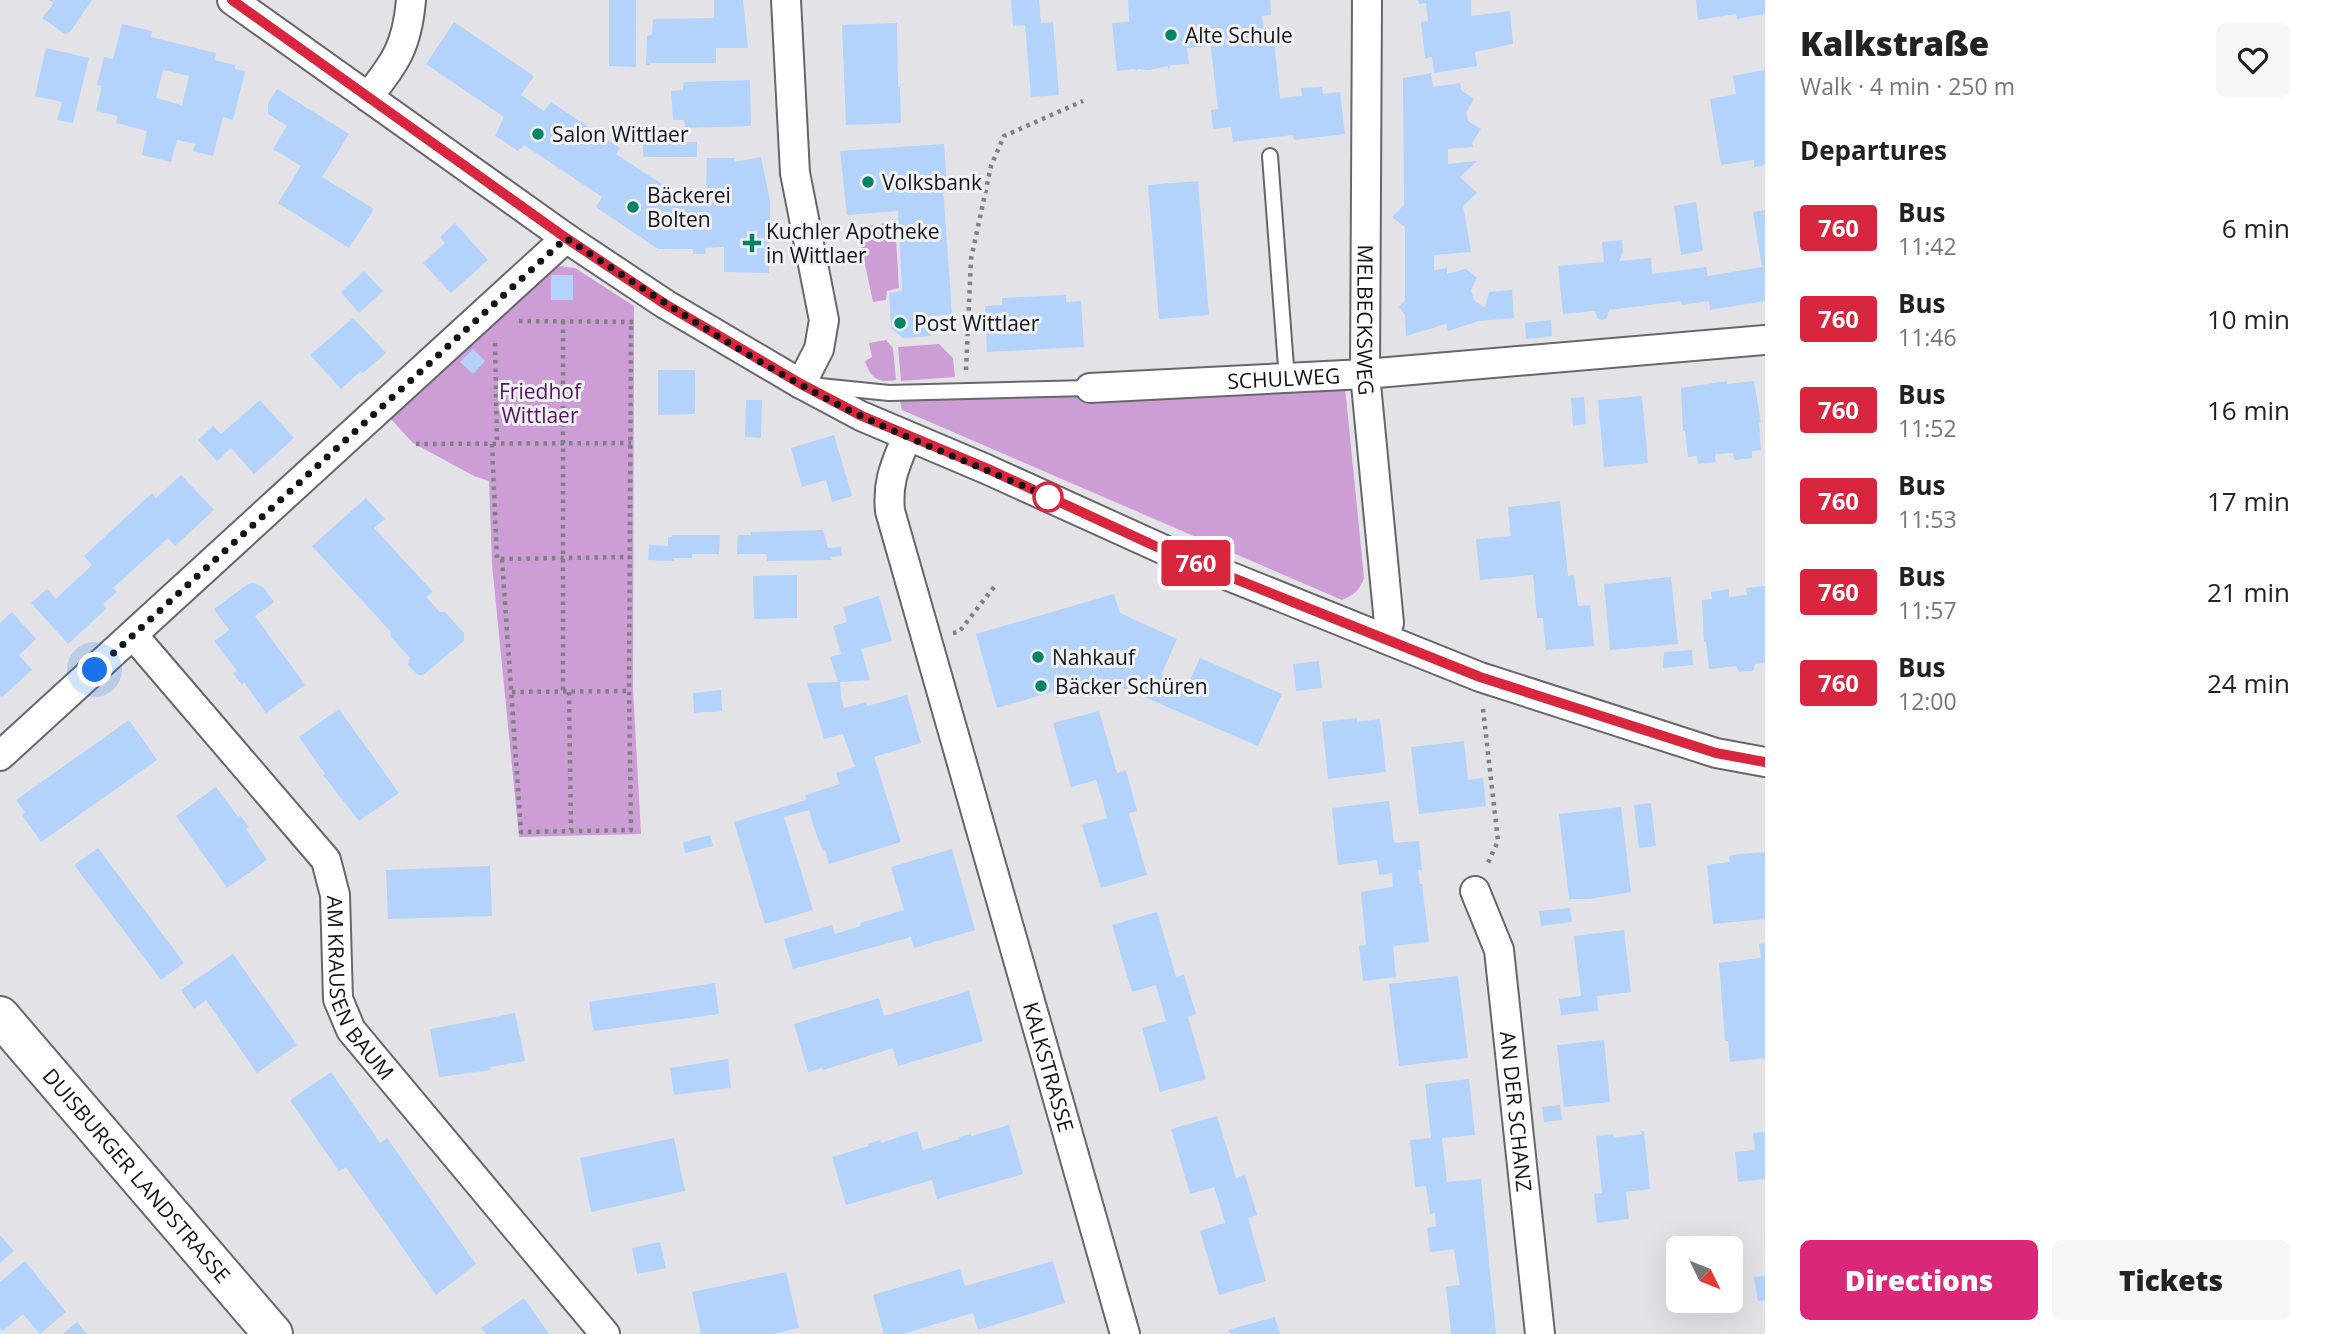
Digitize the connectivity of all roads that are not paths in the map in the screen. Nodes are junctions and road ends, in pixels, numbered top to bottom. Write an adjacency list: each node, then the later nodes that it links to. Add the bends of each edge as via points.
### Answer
1 (232, 0): 5 (street)
2 (411, 0): 5 (street, via 399,56)
3 (786, 0): 11 (street, via 795,173 824,320 819,349)
4 (1367, 0): 9 (street, MELBECKSWEG)
5 (368, 97): 7 (street)
6 (1270, 156): 10 (lane)
7 (566, 238): 11 (street, via 665,304); 14 (street)
8 (1765, 340): 9 (street, SCHULWEG)
9 (1365, 374): 10 (street, SCHULWEG); 15 (street, MELBECKSWEG, via 1389,623)
10 (1287, 380): 12 (street, SCHULWEG)
11 (801, 384): 12 (lane, SCHULWEG, via 888,393); 13 (street)
12 (1090, 388)
13 (907, 436): 15 (street, via 1168,552); 22 (street, KALKSTRASSE, via 890,477 890,511)
14 (132, 635): 16 (street); 21 (street, AM KRAUSEN BAUM, via 326,860 335,895 338,999 351,1030)
15 (1384, 638): 17 (street, via 1480,677 1716,753)
16 (0, 756)
17 (1765, 762)
18 (1475, 891): 23 (street, AN DER SCHANZ, via 1499,950)
19 (0, 1016): 20 (main road, DUISBURGER LANDSTRASSE)
20 (273, 1334)
21 (605, 1334)
22 (1125, 1334)
23 (1540, 1334)

